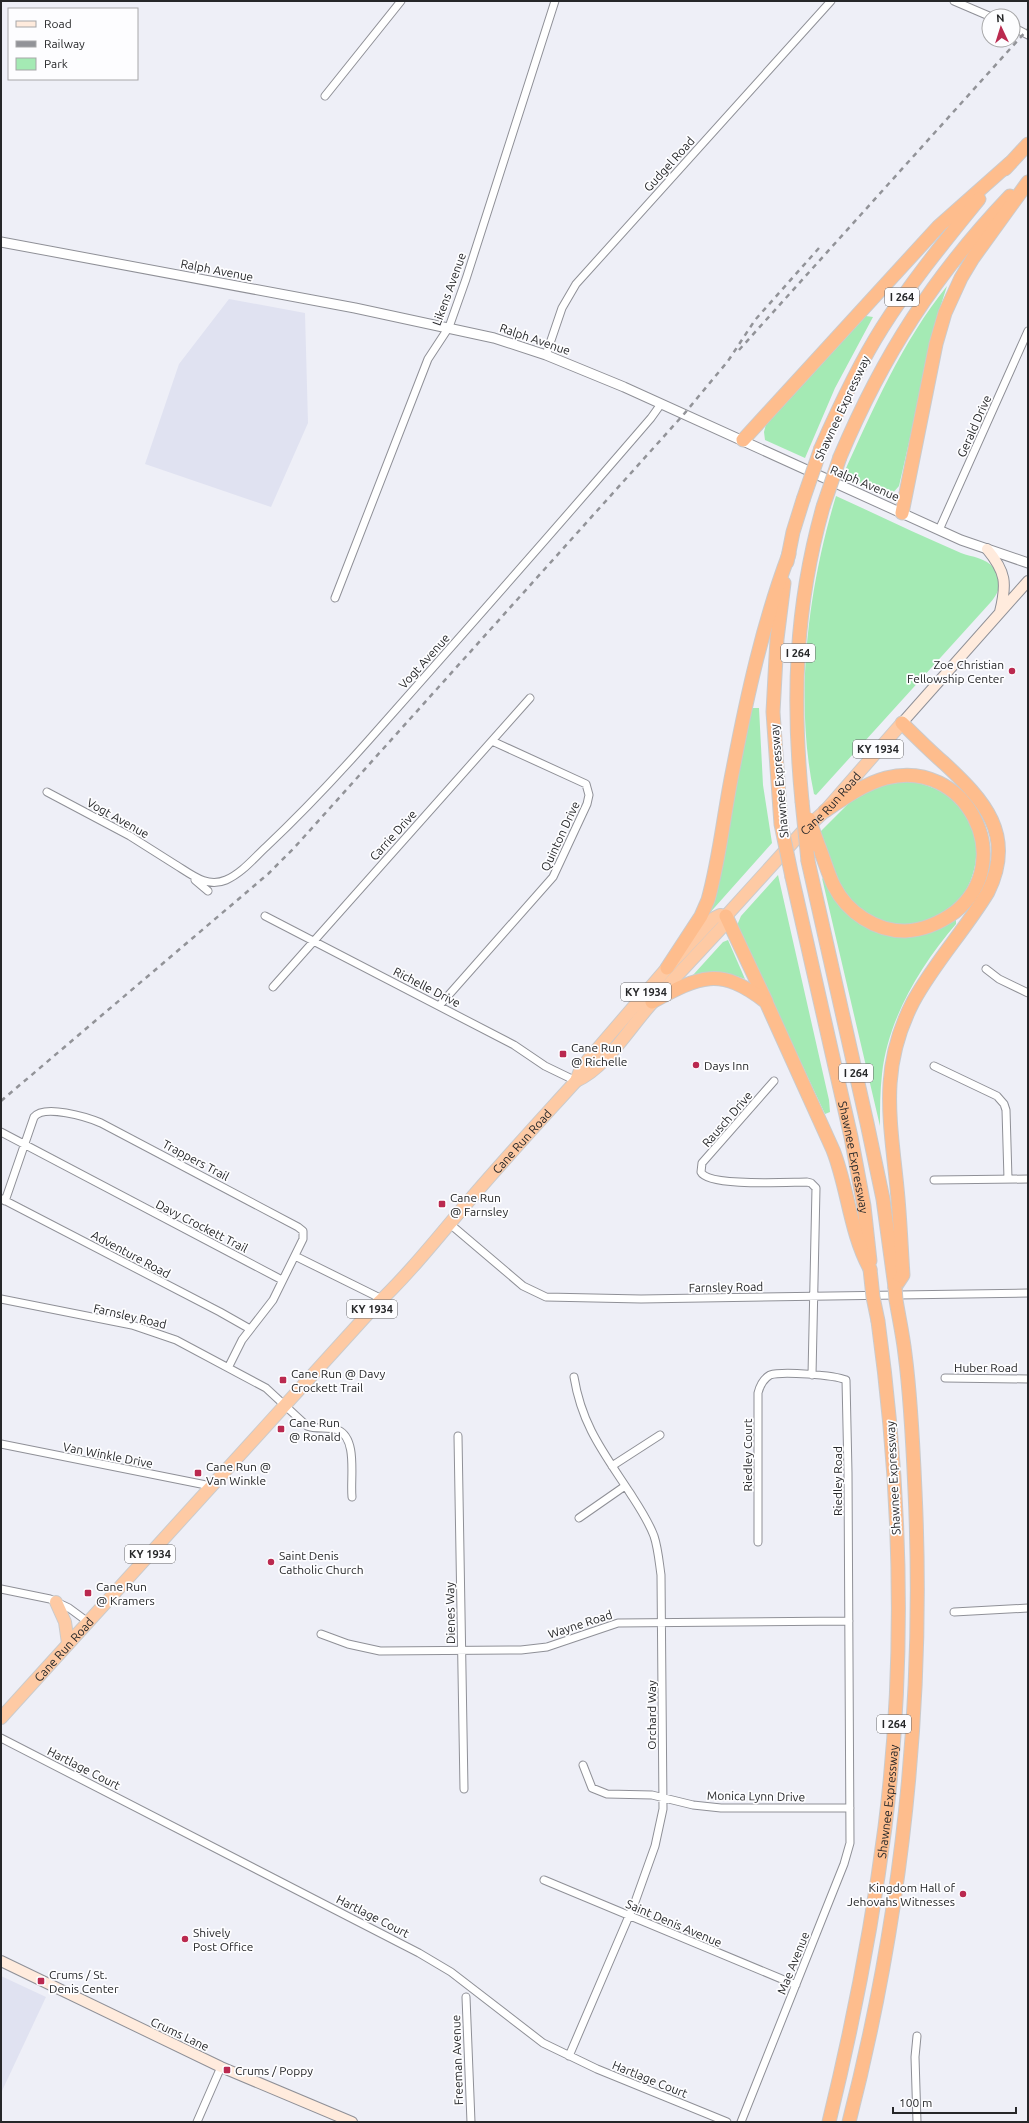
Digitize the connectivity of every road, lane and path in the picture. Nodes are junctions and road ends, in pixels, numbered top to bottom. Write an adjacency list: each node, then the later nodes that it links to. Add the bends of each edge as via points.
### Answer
1 (401, 1): 6 (street)
2 (555, 1): 12 (street, Likens Avenue)
3 (831, 1): 14 (street, Gudgel Road, via 576,284 566,297)
4 (954, 1): 5 (street)
5 (981, 13)
6 (325, 96)
7 (1028, 144): 8 (highway, Shawnee Expressway / I 264)
8 (1010, 163): 16 (highway, via 939,226); 20 (highway, Shawnee Expressway / I 264, bridge, via 936,252 881,328 821,448 803,500)
9 (1028, 177): 29 (highway, Shawnee Expressway / I 264, bridge, via 969,242 910,319 857,415 840,457 823,507 808,567 800,628 796,681 797,742)
10 (1028, 182): 17 (highway, via 973,258 945,313 936,344)
11 (1, 242): 12 (street, Ralph Avenue)
12 (449, 327): 14 (street, Ralph Avenue); 23 (street, Likens Avenue, via 428,359)
13 (1028, 332): 18 (street, Gerald Drive)
14 (546, 355): 15 (street, Ralph Avenue)
15 (661, 404): 16 (street, Ralph Avenue); 31 (street, Vogt Avenue, via 550,536 299,816 228,879 214,882 201,880)
16 (743, 440): 17 (street, Ralph Avenue)
17 (902, 513): 18 (street, Ralph Avenue)
18 (940, 530): 19 (street, Ralph Avenue)
19 (987, 549): 21 (street, Ralph Avenue); 24 (main road, via 1004,576 1005,592)
20 (789, 554): 36 (highway, via 771,601 762,636 708,900 701,916); 54 (highway, Shawnee Expressway / I 264, bridge, via 779,615 774,683 774,741 781,824 852,1144 864,1206)
21 (1028, 563)
22 (1028, 581): 24 (main road, Cane Run Road / KY 1934)
23 (336, 598)
24 (1000, 613): 26 (main road, Cane Run Road / KY 1934)
25 (530, 698): 27 (street, Carrie Drive)
26 (902, 723): 30 (highway, Cane Run Road / KY 1934); 56 (highway, via 981,801 995,826 999,856 995,876 988,892 914,1001 902,1025 894,1053 888,1093 889,1121 903,1275)
27 (492, 741): 35 (street, Carrie Drive); 42 (street, Quinton Drive, via 586,784 589,799 553,877)
28 (48, 792): 31 (street, Vogt Avenue, via 130,836)
29 (802, 801): 30 (highway, bridge, via 834,886 842,900 858,916 891,930 921,929 946,918 968,898 982,866 983,845 974,817 958,795 934,781 911,776 887,778 863,787); 56 (highway, Shawnee Expressway / I 264, bridge, via 808,861 869,1130 883,1199)
30 (825, 810): 34 (highway, Cane Run Road / KY 1934)
31 (176, 865): 32 (street, Vogt Avenue)
32 (208, 891)
33 (265, 916): 35 (street, Richelle Drive)
34 (726, 916): 36 (highway, Cane Run Road / KY 1934, via 714,918); 40 (highway, Cane Run Road / KY 1934, via 725,924); 41 (highway)
35 (314, 941): 38 (street, Carrie Drive); 42 (street, Richelle Drive)
36 (667, 968): 44 (highway, Cane Run Road / KY 1934, via 581,1068)
37 (986, 969): 39 (street, via 999,979)
38 (273, 987)
39 (1028, 993)
40 (652, 1002): 41 (highway, via 685,984 717,978 732,980); 44 (highway, Cane Run Road / KY 1934, via 609,1054 587,1076)
41 (766, 1002): 54 (highway, via 833,1150 840,1168 860,1252)
42 (439, 1006): 44 (street, Richelle Drive)
43 (934, 1066): 48 (street, via 991,1092 1002,1100 1006,1110)
44 (576, 1081): 52 (highway, Cane Run Road / KY 1934)
45 (774, 1082): 58 (street, Rausch Drive, via 702,1163 701,1172 707,1178 738,1182 813,1184 817,1193)
46 (1, 1132): 47 (street, Davy Crockett Trail)
47 (24, 1145): 51 (street); 53 (street, Trappers Trail, via 35,1115 40,1112 74,1114 101,1123 298,1227 304,1234); 55 (street, Davy Crockett Trail)
48 (1008, 1179): 49 (street); 50 (street)
49 (1028, 1179)
50 (934, 1180)
51 (3, 1200): 61 (street, Adventure Road)
52 (450, 1224): 58 (street, Farnsley Road, via 523,1286 546,1297 634,1299); 60 (highway, Cane Run Road / KY 1934)
53 (295, 1256): 55 (street); 60 (street)
54 (870, 1269): 107 (highway, Shawnee Expressway / I 264, bridge, via 889,1413 897,1530 898,1640 895,1708 884,1828 867,1947)
55 (282, 1280): 61 (street, via 273,1300)
56 (895, 1287): 108 (highway, Shawnee Expressway / I 264, bridge, via 909,1392 916,1521 917,1594 913,1715 904,1828 892,1917 876,2007)
57 (1028, 1293): 58 (street, Farnsley Road)
58 (814, 1296): 63 (street)
59 (1, 1299): 62 (street, Farnsley Road, via 153,1331 195,1348)
60 (382, 1299): 67 (highway, Cane Run Road / KY 1934)
61 (250, 1329): 62 (street)
62 (229, 1366): 67 (street, Farnsley Road, via 266,1388)
63 (812, 1375): 76 (street, Riedley Court, via 773,1375 764,1379 758,1393); 81 (street, Riedley Road, via 844,1379 847,1385)
64 (574, 1377): 71 (street, Orchard Way, via 587,1425)
65 (945, 1378): 66 (street, Huber Road)
66 (1028, 1379)
67 (285, 1405): 72 (highway, Cane Run Road / KY 1934); 74 (street, Farnsley Road, via 307,1426 334,1429 347,1438 351,1449)
68 (660, 1435): 71 (street)
69 (458, 1436): 86 (street, Dienes Way)
70 (1, 1444): 72 (street, Van Winkle Drive)
71 (612, 1466): 73 (street, Orchard Way)
72 (211, 1486): 82 (highway, Cane Run Road / KY 1934)
73 (625, 1486): 75 (street); 83 (street, Orchard Way, via 646,1518 658,1549)
74 (352, 1497)
75 (579, 1518)
76 (758, 1542)
77 (1, 1589): 78 (street)
78 (56, 1602): 82 (street); 85 (highway, via 65,1622)
79 (1028, 1608): 80 (street)
80 (954, 1612)
81 (849, 1621): 83 (street, Wayne Road); 92 (street, Riedley Road)
82 (88, 1622): 85 (highway, Cane Run Road / KY 1934)
83 (661, 1622): 86 (street, Wayne Road, via 618,1623 547,1647); 91 (street, Orchard Way)
84 (321, 1634): 86 (street, Wayne Road, via 348,1644 380,1651)
85 (68, 1643): 87 (highway, Cane Run Road / KY 1934)
86 (461, 1652): 90 (street, Dienes Way)
87 (1, 1718)
88 (1, 1738): 99 (street, Hartlage Court, via 419,1953 451,1972 537,2038)
89 (582, 1765): 91 (street, Monica Lynn Drive, via 590,1786 596,1790 615,1795 652,1795)
90 (464, 1789)
91 (663, 1798): 92 (street, Monica Lynn Drive, via 721,1808); 94 (street, Orchard Way, via 655,1846)
92 (850, 1808): 96 (street, Mae Avenue, via 848,1854)
93 (544, 1880): 94 (street, Saint Denis Avenue)
94 (630, 1916): 96 (street, Saint Denis Avenue); 99 (street, Orchard Way)
95 (1, 1961): 100 (main road, Crums Lane)
96 (796, 1985): 106 (street, Mae Avenue)
97 (466, 1997): 104 (street, Freeman Avenue)
98 (917, 2036): 109 (street)
99 (569, 2056): 105 (street, Hartlage Court)
100 (221, 2067): 101 (main road, Crums Lane); 102 (street)
101 (340, 2120): 103 (main road, Crums Lane)
102 (197, 2122)
103 (352, 2122)
104 (470, 2122)
105 (727, 2122)
106 (741, 2122)
107 (829, 2122)
108 (849, 2122)
109 (917, 2122)

